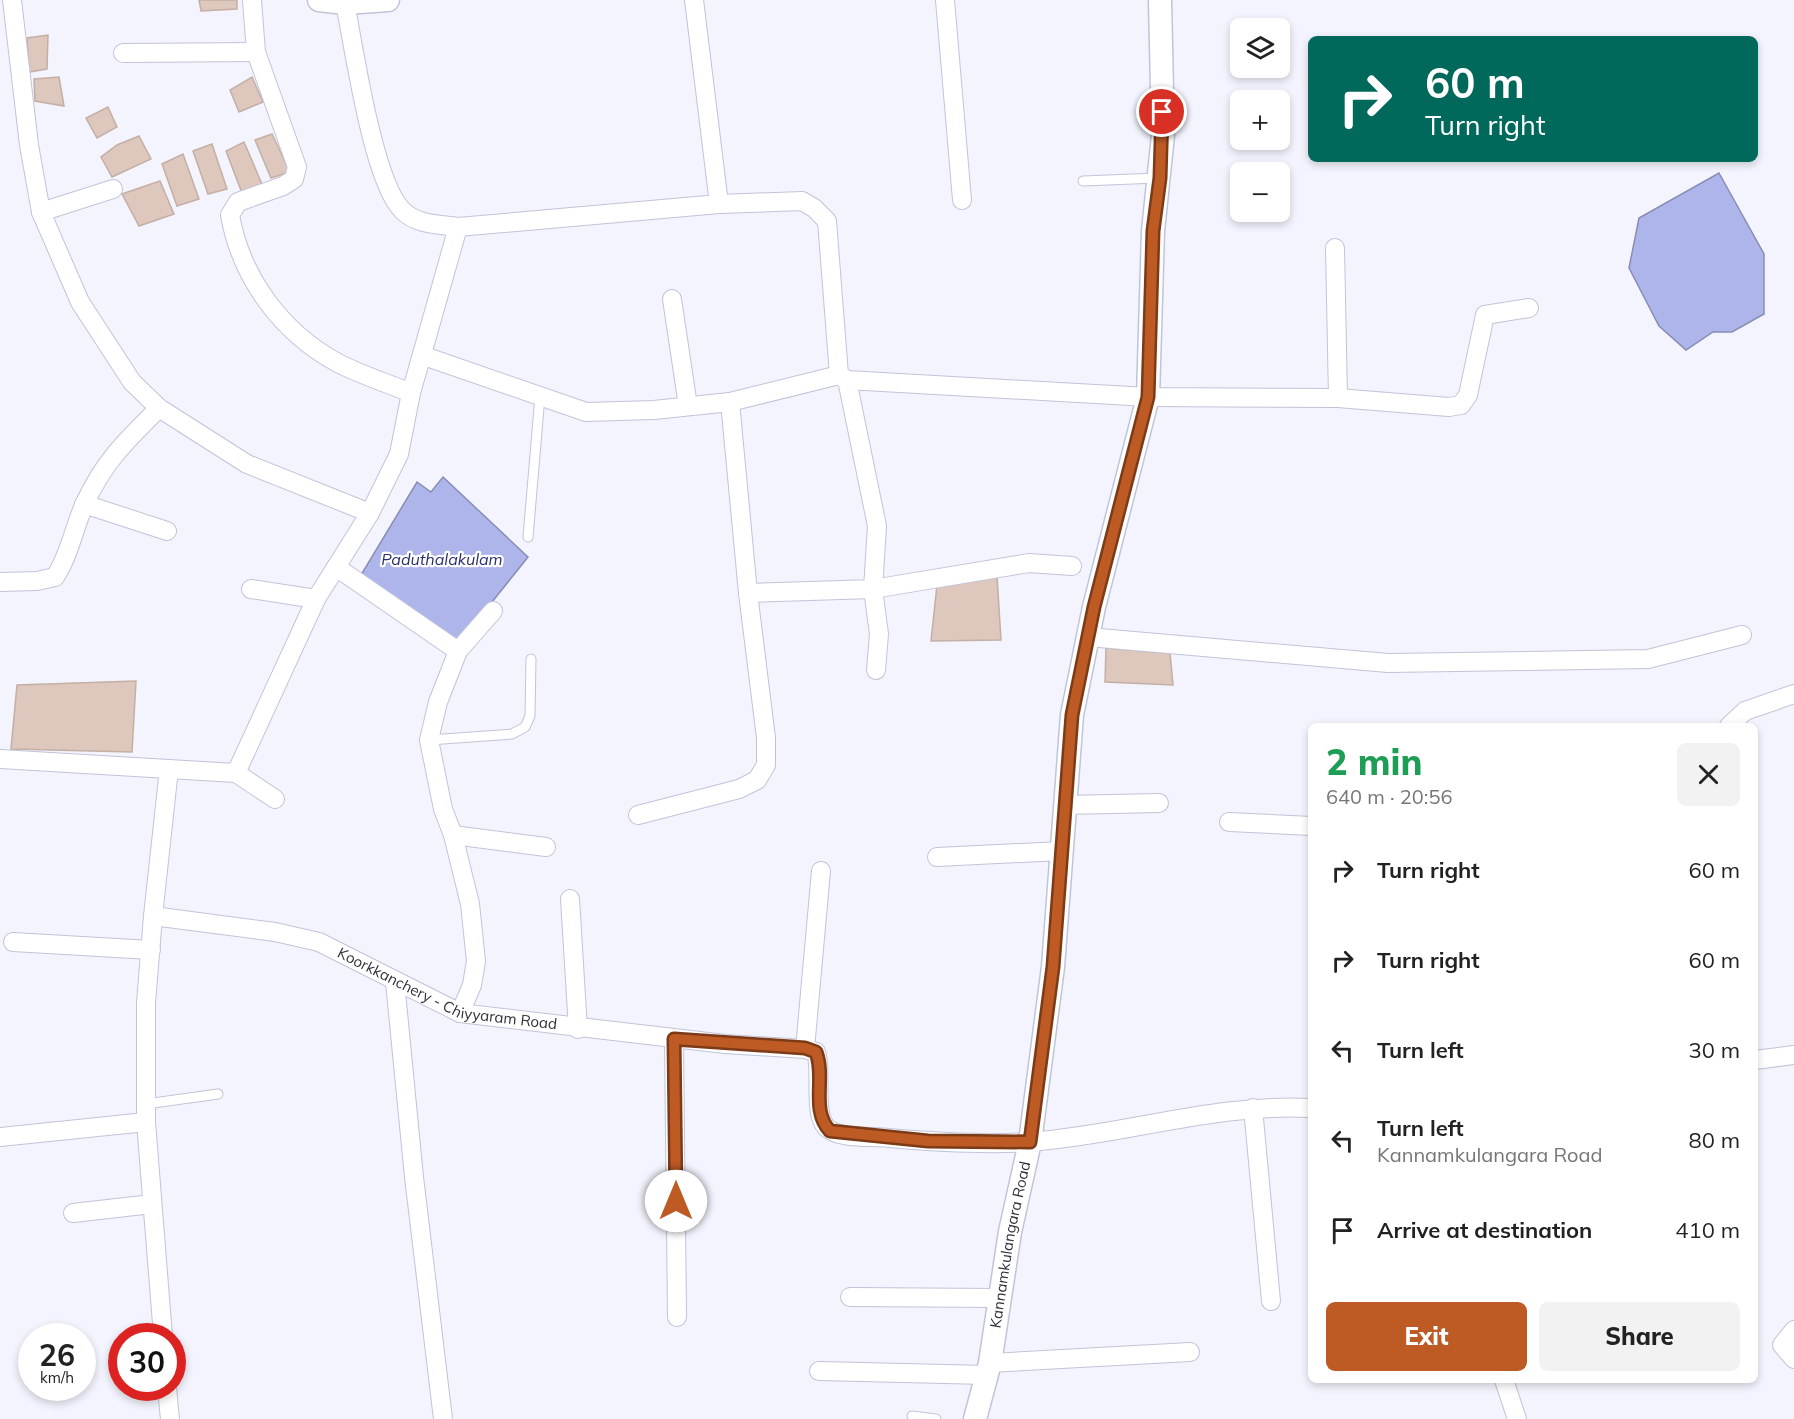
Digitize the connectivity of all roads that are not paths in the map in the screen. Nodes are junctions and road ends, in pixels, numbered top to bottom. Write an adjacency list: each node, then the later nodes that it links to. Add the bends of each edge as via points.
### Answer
1 (12, 0): 16 (street)
2 (252, 0): 9 (street)
3 (319, 0): 8 (street)
4 (388, 0): 8 (street)
5 (694, 0): 15 (street)
6 (945, 0): 14 (street)
7 (1160, 0): 11 (street, Kannamkulangara Road)
8 (345, 3): 17 (street, via 386,187 402,210 416,221)
9 (256, 52): 10 (street); 23 (street, via 297,167 294,179 238,202 230,215 233,233 259,294 288,327 338,362)
10 (123, 53)
11 (1160, 178): 12 (lane); 25 (street, Kannamkulangara Road, via 1153,231)
12 (1083, 181)
13 (113, 189): 16 (street)
14 (962, 200)
15 (719, 204): 17 (street); 22 (street, via 802,201 827,221)
16 (41, 212): 29 (street, via 80,302 132,382)
17 (458, 227): 21 (street)
18 (1335, 248): 26 (street)
19 (672, 299): 28 (street)
20 (1529, 308): 26 (street, via 1485,315 1468,395 1461,405)
21 (424, 356): 23 (street); 24 (street)
22 (843, 377): 25 (street); 27 (street); 38 (street, via 877,526)
23 (411, 393): 31 (street, via 399,454)
24 (540, 396): 28 (street, via 586,412); 33 (lane)
25 (1148, 397): 26 (street); 43 (street, Kannamkulangara Road)
26 (1338, 398)
27 (730, 402): 28 (street); 39 (street)
28 (688, 406)
29 (159, 408): 30 (street, via 108,459); 31 (street, via 248,464)
30 (84, 504): 32 (street); 36 (street, via 56,577)
31 (370, 513): 35 (street)
32 (167, 531)
33 (528, 537)
34 (1072, 566): 38 (street, via 1029,563)
35 (336, 567): 40 (street); 44 (street)
36 (0, 582)
37 (251, 589): 40 (street)
38 (873, 589): 39 (street); 46 (street, via 879,634)
39 (748, 593): 56 (street, via 766,765 757,780 739,789)
40 (316, 599): 52 (street)
41 (493, 611): 44 (street)
42 (1742, 635): 43 (street, via 1648,659 1398,663)
43 (1088, 637): 55 (street, Kannamkulangara Road, via 1072,715)
44 (458, 651): 49 (street, via 438,702)
45 (531, 659): 49 (lane, via 530,716 525,728 512,734)
46 (876, 670)
47 (1794, 694): 48 (street, via 1745,711)
48 (1732, 723)
49 (429, 740): 59 (street, via 442,809)
50 (0, 759): 51 (street)
51 (169, 769): 52 (street); 65 (street)
52 (236, 773): 53 (street)
53 (275, 799)
54 (1160, 803): 55 (street)
55 (1064, 806): 61 (street, Kannamkulangara Road)
56 (638, 814)
57 (1229, 822): 58 (street)
58 (1308, 826)
59 (453, 835): 60 (street); 69 (street, via 470,904 476,962 472,985)
60 (546, 848)
61 (1062, 851): 62 (street); 80 (street, Kannamkulangara Road, via 1053,967)
62 (937, 857)
63 (821, 871): 72 (street)
64 (570, 899): 70 (street)
65 (153, 915): 67 (street); 68 (street, Koorkkanchery - Chiyyaram Road, via 319,942)
66 (13, 942): 67 (street)
67 (151, 950): 78 (street, via 146,1004)
68 (395, 982): 69 (street, Koorkkanchery - Chiyyaram Road); 97 (street)
69 (460, 1012): 70 (street, Koorkkanchery - Chiyyaram Road)
70 (578, 1029): 71 (street, Koorkkanchery - Chiyyaram Road)
71 (674, 1039): 72 (street, Koorkkanchery - Chiyyaram Road); 86 (street)
72 (805, 1048): 80 (street, via 816,1052 820,1062 820,1115 830,1131 928,1141)
73 (1794, 1055): 74 (street)
74 (1758, 1060)
75 (218, 1094): 78 (lane)
76 (1253, 1108): 77 (street); 80 (street); 85 (street)
77 (1308, 1112)
78 (146, 1113): 79 (street); 81 (street)
79 (0, 1137)
80 (1030, 1142): 84 (street, Kannamkulangara Road)
81 (152, 1204): 82 (street); 87 (street)
82 (73, 1213)
83 (850, 1297): 84 (street)
84 (998, 1298): 91 (street, Kannamkulangara Road)
85 (1271, 1301)
86 (677, 1317)
87 (162, 1323)
88 (1794, 1330): 90 (street, via 1782,1346)
89 (1190, 1352): 91 (street)
90 (1794, 1359)
91 (988, 1369): 92 (street); 99 (street, Kannamkulangara Road)
92 (819, 1371)
93 (1505, 1383): 100 (street)
94 (168, 1401): 96 (street)
95 (912, 1416): 98 (lane)
96 (170, 1419)
97 (443, 1419)
98 (936, 1419)
99 (975, 1419)
100 (1517, 1419)

